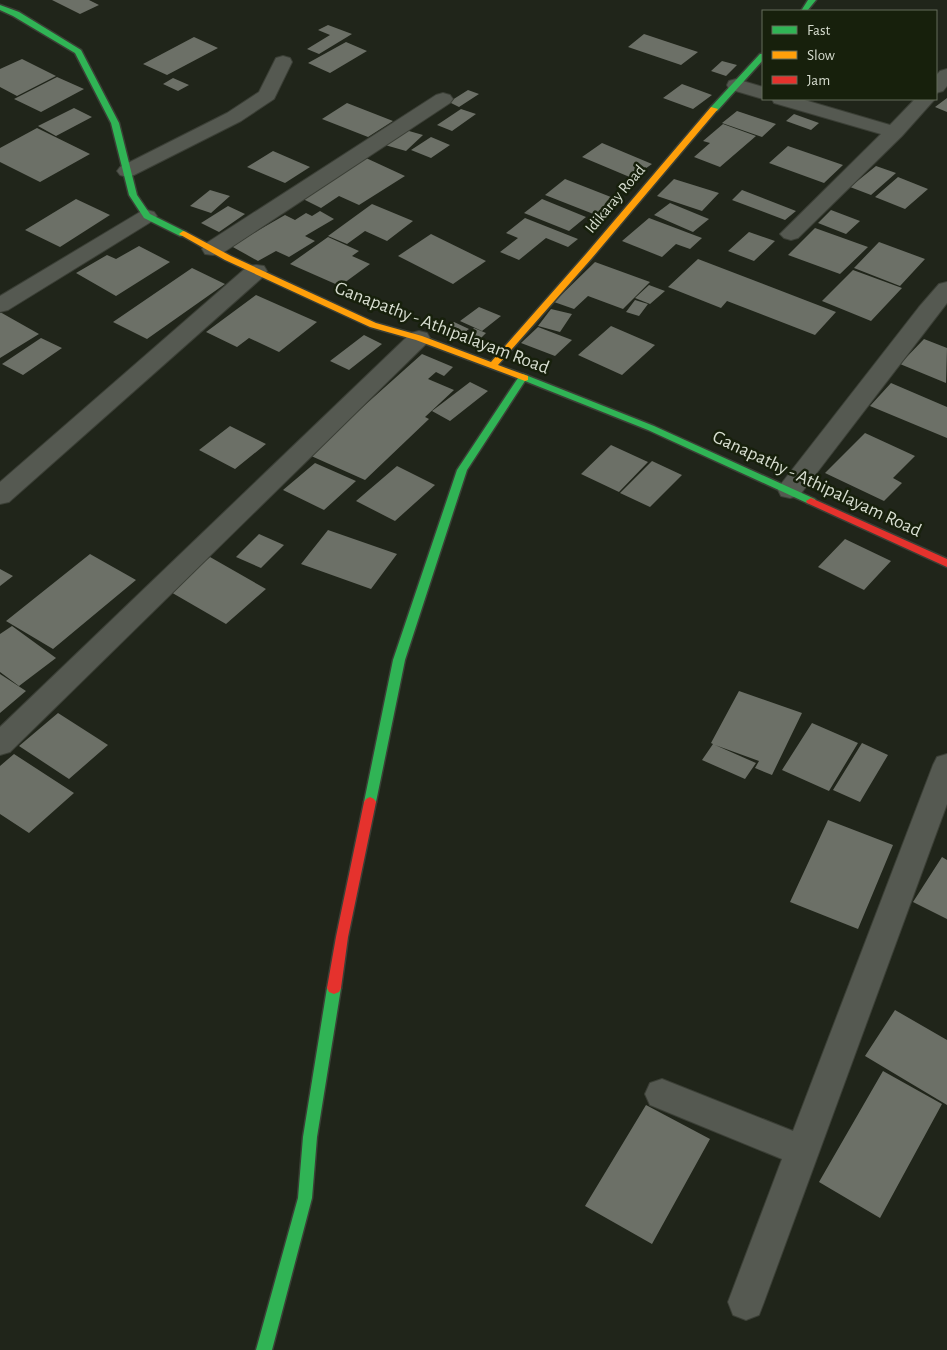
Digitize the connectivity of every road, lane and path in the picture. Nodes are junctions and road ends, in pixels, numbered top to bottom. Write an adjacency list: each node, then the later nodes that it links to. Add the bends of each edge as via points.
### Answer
1 (0, 7): 12 (street, Ganapathy - Athipalayam Road, via 78,52 115,123)
2 (762, 57): 5 (street, Idikaray Road)
3 (283, 62): 12 (street, via 267,95 234,118)
4 (947, 75): 6 (street)
5 (736, 85): 7 (street); 20 (street, Idikaray Road)
6 (937, 86)
7 (762, 93)
8 (443, 99): 15 (street)
9 (785, 100): 11 (street)
10 (924, 100): 11 (street)
11 (895, 132): 14 (street)
12 (127, 171): 13 (street, Ganapathy - Athipalayam Road, via 133,195)
13 (147, 216): 15 (street, Ganapathy - Athipalayam Road); 18 (street)
14 (791, 234)
15 (213, 249): 16 (street, Ganapathy - Athipalayam Road)
16 (256, 271): 19 (street, Ganapathy - Athipalayam Road, via 373,324); 23 (street)
17 (947, 290): 22 (street)
18 (0, 305)
19 (419, 338): 20 (street, Ganapathy - Athipalayam Road); 25 (street)
20 (493, 365): 21 (street, Ganapathy - Athipalayam Road)
21 (523, 377): 22 (street, Ganapathy - Athipalayam Road, via 651,428); 30 (street, via 462,470 399,660 342,938 310,1136 305,1198)
22 (790, 490): 24 (street, Ganapathy - Athipalayam Road)
23 (0, 496)
24 (947, 563)
25 (0, 744)
26 (947, 765): 28 (street)
27 (662, 1094): 28 (street)
28 (803, 1150): 29 (street)
29 (746, 1302)
30 (264, 1350)

